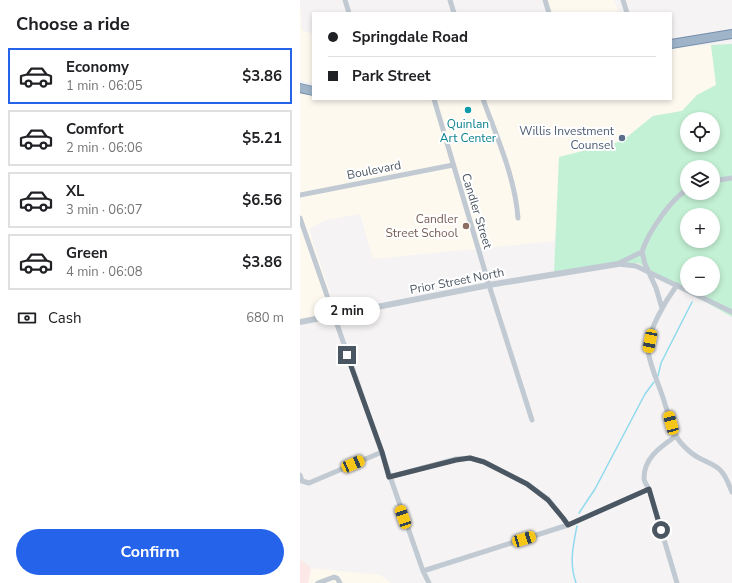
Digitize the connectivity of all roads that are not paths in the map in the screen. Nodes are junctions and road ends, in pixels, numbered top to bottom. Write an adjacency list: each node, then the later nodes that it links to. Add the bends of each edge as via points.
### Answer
1 (345, 0): 5 (street)
2 (450, 0): 6 (street)
3 (545, 0): 7 (street)
4 (622, 0): 8 (street)
5 (349, 12)
6 (454, 12)
7 (549, 12)
8 (627, 12)
9 (732, 34): 10 (highway)
10 (672, 44)
11 (300, 88): 12 (highway)
12 (312, 91)
13 (434, 100): 15 (street, Candler Street)
14 (483, 100): 20 (street, via 510,172)
15 (453, 165): 18 (street, Boulevard); 25 (street, Candler Street)
16 (732, 178): 17 (street)
17 (720, 180)
18 (300, 195)
19 (680, 196): 22 (street, via 660,219)
20 (518, 218)
21 (300, 221): 29 (street)
22 (642, 252): 23 (street); 24 (street)
23 (618, 264): 24 (street, via 636,266); 25 (street, Prior Street North)
24 (648, 272): 26 (street); 27 (street)
25 (488, 285): 29 (street, Prior Street North); 31 (street, Candler Street)
26 (677, 285): 27 (street); 28 (street)
27 (662, 308): 32 (street, via 648,350)
28 (732, 312)
29 (333, 316): 30 (street, Prior Street North); 33 (street)
30 (300, 322)
31 (532, 420)
32 (676, 436): 36 (street, via 652,455 646,466 644,479); 37 (street, via 691,453 721,470)
33 (382, 452): 34 (street, via 309,483 302,481); 35 (street)
34 (300, 475)
35 (389, 477): 38 (street, via 470,458 484,462 527,484 548,500); 39 (street)
36 (649, 489): 38 (street); 43 (street)
37 (732, 492)
38 (568, 525): 39 (street)
39 (422, 571): 42 (street)
40 (318, 583): 41 (street, via 334,577)
41 (340, 583)
42 (429, 583)
43 (677, 583)

